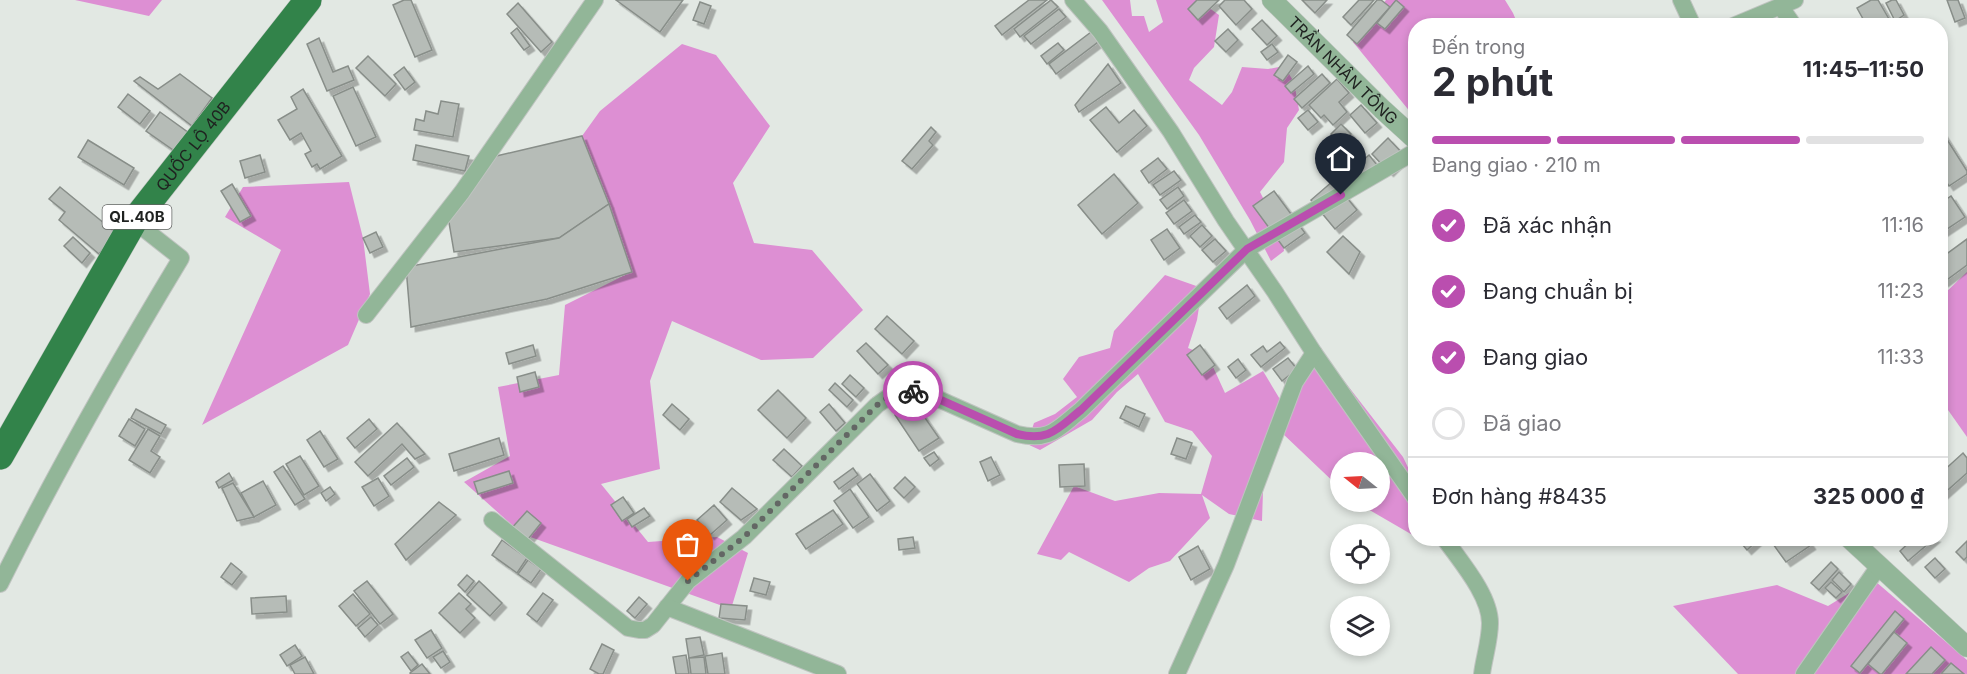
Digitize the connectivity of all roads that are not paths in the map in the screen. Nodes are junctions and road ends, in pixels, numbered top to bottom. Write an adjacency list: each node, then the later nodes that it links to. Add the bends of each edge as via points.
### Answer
1 (308, 0): 12 (highway, QUỐC LỘ 40B / QL.40B)
2 (595, 0): 14 (street, via 462,192)
3 (1073, 0): 13 (street, via 1100,31)
4 (1272, 0): 10 (street, TRẦN NHÂN TÔNG)
5 (1681, 0): 7 (street)
6 (1788, 3): 8 (street); 9 (street)
7 (1690, 18)
8 (1752, 18)
9 (1792, 18)
10 (1408, 133)
11 (1408, 156): 13 (street)
12 (134, 221): 16 (highway, QUỐC LỘ 40B / QL.40B); 22 (street, via 181,258 119,362)
13 (1247, 249): 15 (street); 23 (street, via 1081,410 1051,434 1031,438 925,393 897,391 877,405 744,537 688,581)
14 (366, 315)
15 (1314, 353): 17 (street); 26 (street, via 1295,382 1227,565)
16 (0, 456)
17 (1408, 488)
18 (492, 520): 23 (street, via 628,627 645,630)
19 (1450, 546): 27 (street, via 1489,613)
20 (1858, 546): 21 (street)
21 (1879, 566): 24 (street); 28 (street)
22 (0, 584)
23 (668, 607): 25 (street)
24 (1967, 647)
25 (838, 674)
26 (1177, 674)
27 (1482, 674)
28 (1804, 674)

